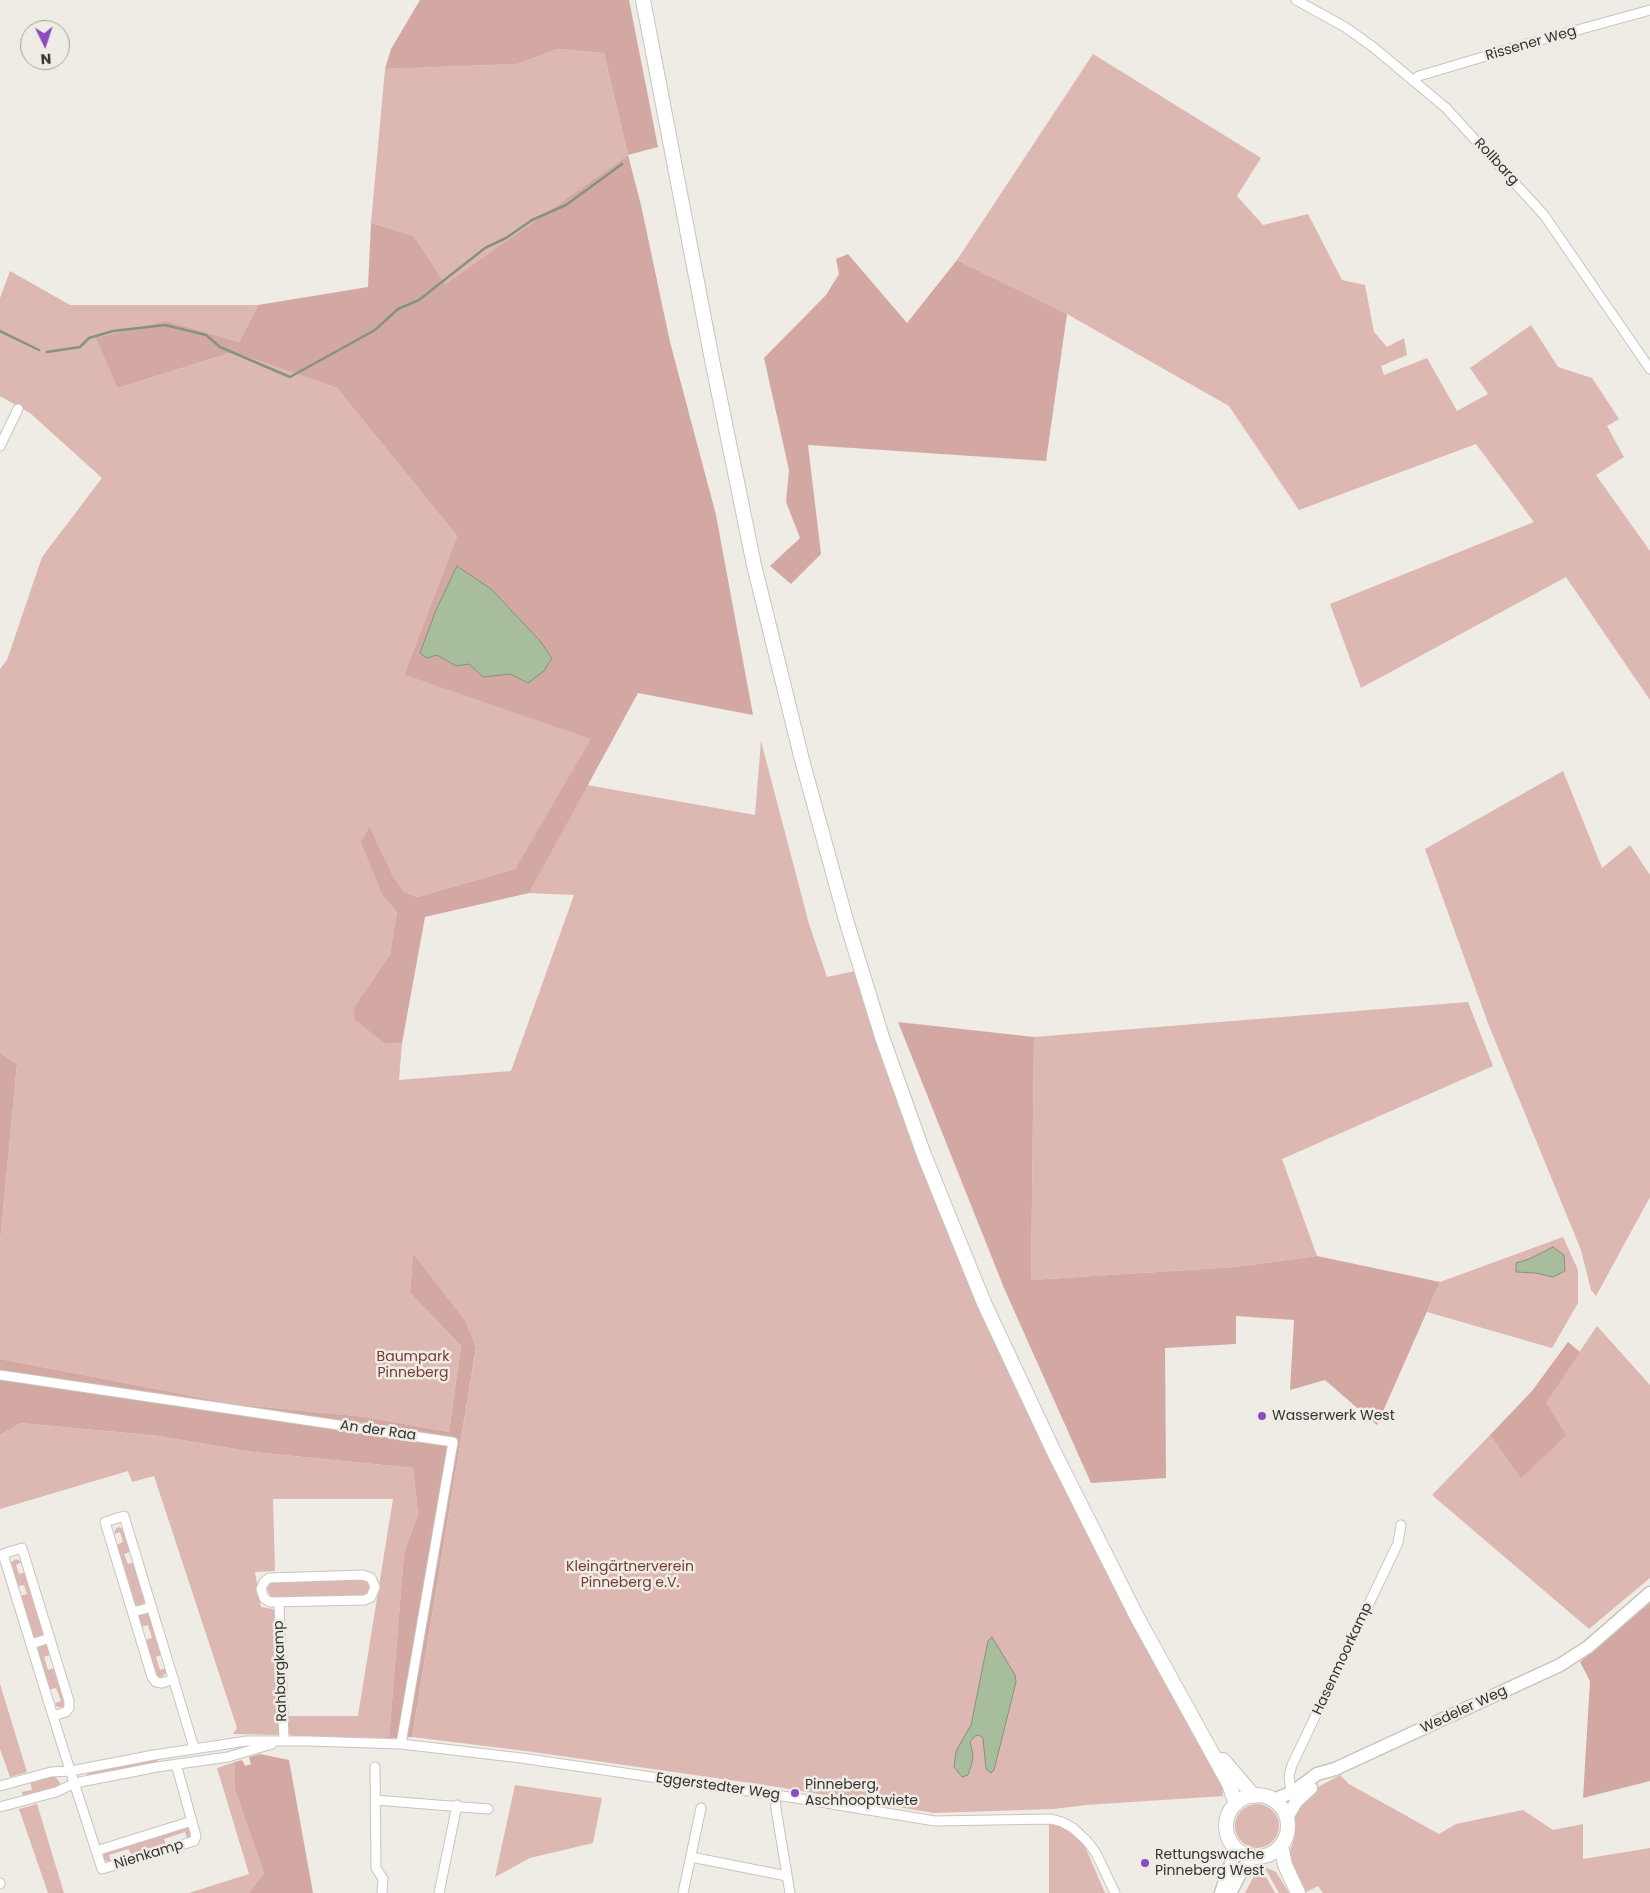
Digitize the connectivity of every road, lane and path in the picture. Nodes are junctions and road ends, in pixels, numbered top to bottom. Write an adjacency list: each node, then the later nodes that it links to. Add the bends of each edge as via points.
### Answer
1 (642, 0): 18 (main road, via 754,565 805,770 882,1037 924,1155 988,1312 1137,1617)
2 (1296, 0): 4 (street, Rollbarg, via 1345,27)
3 (1650, 10): 4 (street, Rissener Weg)
4 (1414, 80): 5 (street, Rollbarg, via 1446,108 1544,215)
5 (1650, 370)
6 (18, 409): 7 (street)
7 (0, 446)
8 (0, 1375): 20 (street, An der Raa, via 453,1442)
9 (1400, 1525): 29 (street, Hasenmoorkamp, via 1398,1543 1292,1765 1289,1776)
10 (1650, 1593): 25 (main road, Wedeler Weg, via 1590,1645 1545,1672)
11 (279, 1602): 11 (street, Rahbargkamp, via 366,1600 375,1588 371,1578 363,1575 269,1578 262,1589 264,1598); 19 (street, Rahbargkamp)
12 (152, 1606): 13 (street); 13 (street, via 124,1516 105,1522); 16 (street)
13 (133, 1612): 16 (street, via 152,1676 156,1682 162,1683)
14 (50, 1638): 15 (street); 15 (street, via 22,1548 3,1554); 17 (street, via 69,1701 66,1712)
15 (31, 1644): 17 (street)
16 (174, 1679): 21 (street)
17 (53, 1716): 26 (street)
18 (1201, 1732): 31 (main road); 34 (main road)
19 (284, 1740): 20 (street, Eggerstedter Weg); 21 (street, Eggerstedter Weg, via 247,1741); 22 (street, Eggerstedter Weg, via 228,1757)
20 (401, 1744): 30 (street, Eggerstedter Weg)
21 (190, 1749): 22 (street); 26 (street, Eggerstedter Weg)
22 (189, 1762): 23 (street, Eggerstedter Weg)
23 (176, 1764): 27 (street, Eggerstedter Weg); 40 (street, Nienkamp)
24 (376, 1767): 32 (street)
25 (1335, 1769): 29 (main road, Wedeler Weg, via 1317,1774); 39 (main road, Wedeler Weg, via 1305,1792)
26 (71, 1771): 27 (street); 28 (street, Eggerstedter Weg, via 51,1772)
27 (75, 1783): 36 (street, Eggerstedter Weg, via 56,1792); 43 (street, Nienkamp)
28 (0, 1786)
29 (1291, 1793): 33 (main road, Wedeler Weg)
30 (776, 1795): 46 (street); 52 (street, Eggerstedter Weg, via 935,1821 1051,1819 1062,1822 1074,1828 1096,1853)
31 (1254, 1796): 33 (main road); 34 (main road)
32 (375, 1800): 35 (street); 48 (street, via 376,1868 383,1878)
33 (1273, 1800): 39 (main road)
34 (1236, 1804): 42 (main road, via 1226,1827)
35 (457, 1805): 38 (street); 49 (street)
36 (0, 1807)
37 (701, 1808): 44 (street)
38 (488, 1809)
39 (1287, 1818): 41 (main road, via 1286,1838)
40 (192, 1821): 43 (street, Nienkamp); 43 (street, Nienkamp, via 194,1841 102,1869)
41 (1281, 1846): 45 (main road); 47 (main road, via 1285,1865)
42 (1236, 1849): 45 (main road); 53 (main road)
43 (96, 1851)
44 (691, 1857): 46 (street); 50 (street)
45 (1259, 1857): 47 (main road); 54 (main road, via 1244,1868)
46 (787, 1876): 51 (street)
47 (1297, 1891)
48 (382, 1893)
49 (439, 1893)
50 (683, 1893)
51 (790, 1893)
52 (1115, 1893)
53 (1221, 1893)
54 (1230, 1893)

